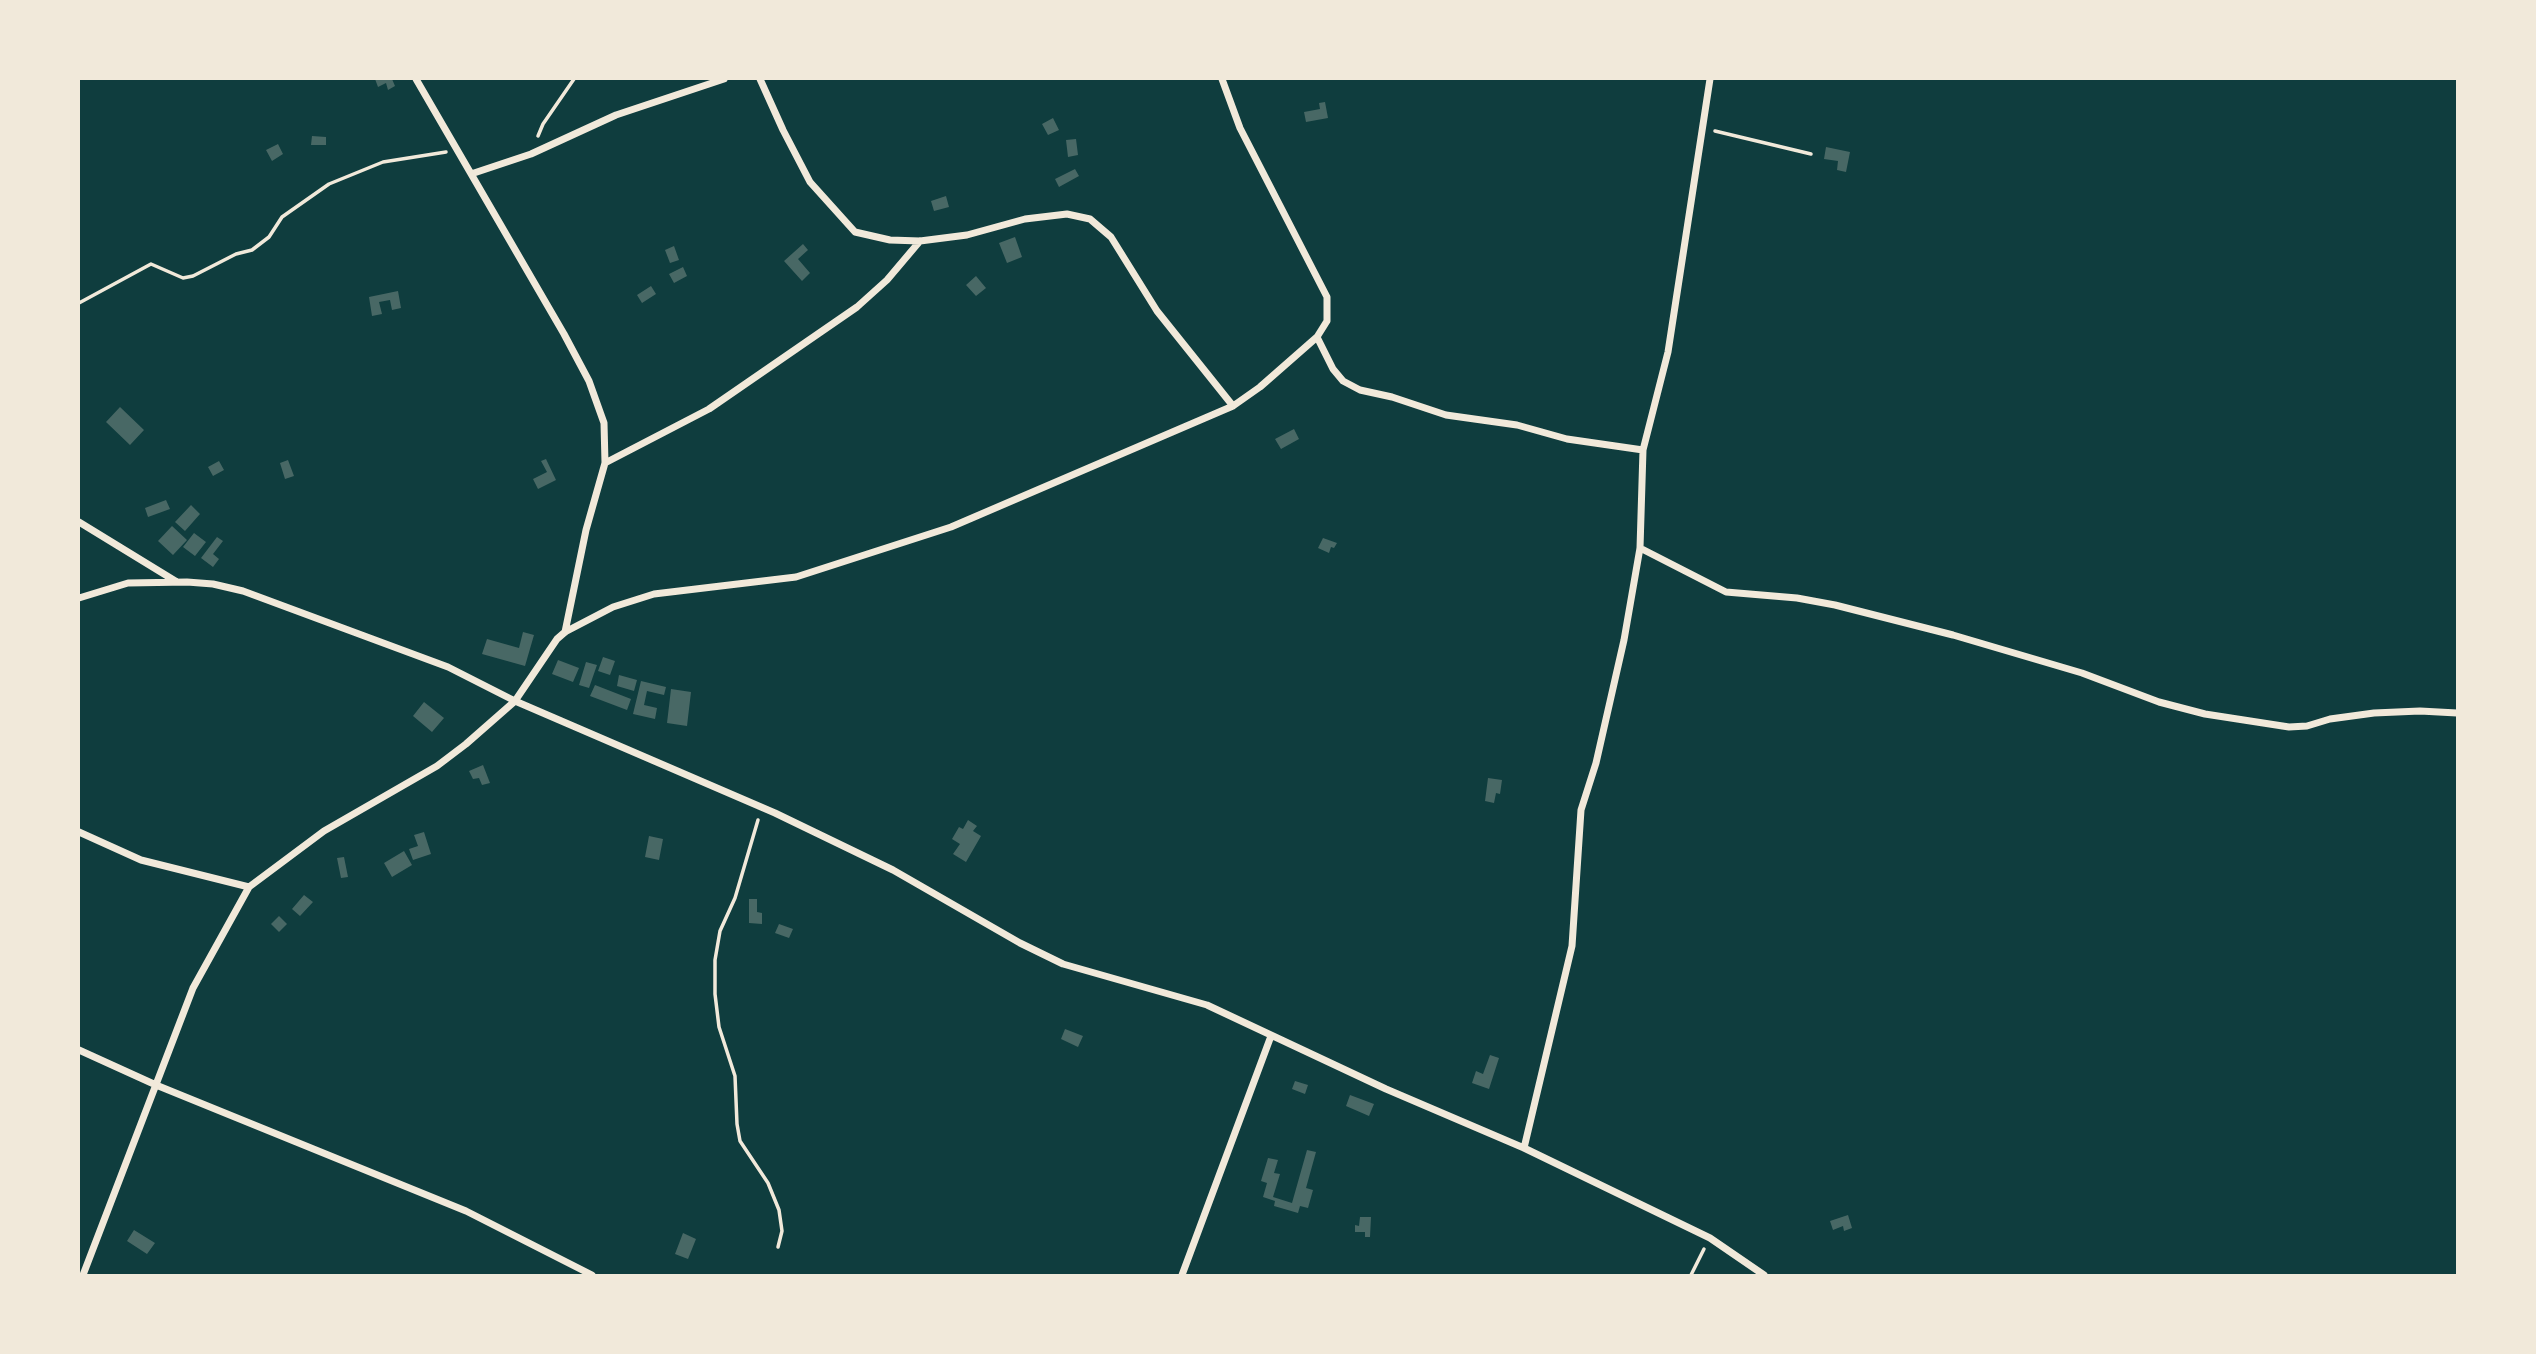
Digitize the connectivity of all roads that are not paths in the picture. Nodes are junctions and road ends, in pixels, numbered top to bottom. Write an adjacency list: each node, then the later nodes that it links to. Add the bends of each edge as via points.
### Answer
1 (416, 79): 6 (street)
2 (724, 79): 6 (street, via 616,115 531,154)
3 (760, 79): 7 (street, via 810,182 847,225 855,232 890,240)
4 (1222, 79): 8 (street, via 1240,128 1326,297 1327,321)
5 (1710, 79): 10 (street, via 1668,352)
6 (471, 174): 11 (street, via 589,381 604,423)
7 (920, 241): 9 (street, via 1035,218 1067,214 1090,219 1111,237 1157,312); 11 (street, via 857,307 709,409)
8 (1317, 337): 9 (street); 10 (street, via 1333,369 1360,390 1447,415)
9 (1233, 406): 16 (street, via 951,527 796,577 654,594 613,607)
10 (1643, 450): 13 (street)
11 (605, 463): 16 (street)
12 (79, 522): 14 (street)
13 (1640, 548): 18 (street, via 1726,592 1797,598 1953,635 2205,714 2288,727 2374,713); 24 (street, via 1597,763 1581,810 1573,946)
14 (177, 582): 15 (street, via 128,583); 17 (street, via 243,591 448,667)
15 (79, 598)
16 (565, 632): 17 (street)
17 (515, 701): 20 (street, via 437,766 324,831); 21 (street, via 892,870 1063,964 1207,1005)
18 (2457, 713)
19 (79, 832): 20 (street, via 141,860)
20 (249, 887): 23 (street, via 193,988)
21 (1271, 1036): 24 (street); 27 (street)
22 (79, 1049): 23 (street)
23 (156, 1085): 25 (street); 26 (street, via 466,1211)
24 (1524, 1148): 28 (street, via 1710,1238)
25 (83, 1275)
26 (593, 1275)
27 (1182, 1275)
28 (1764, 1275)

